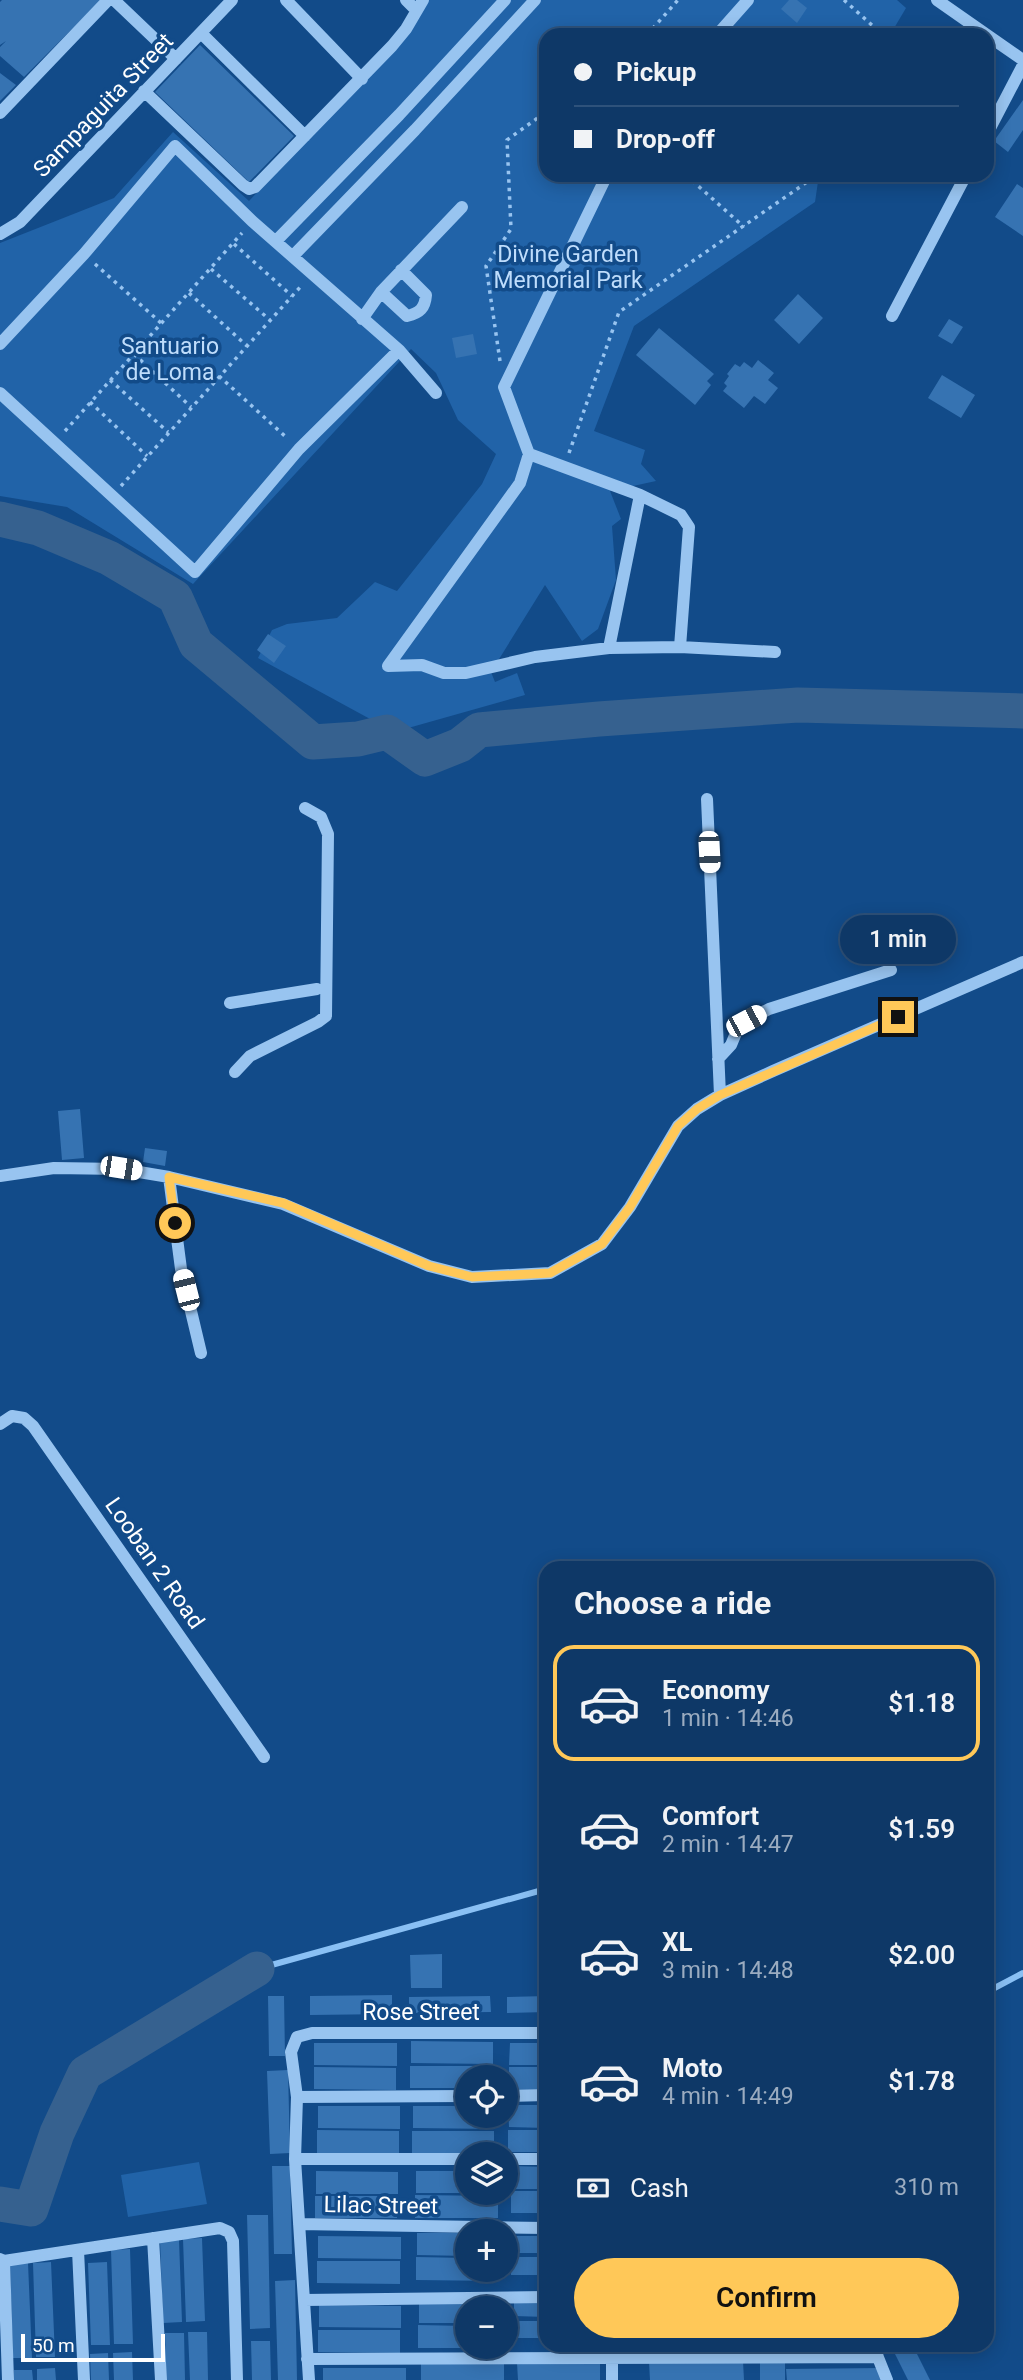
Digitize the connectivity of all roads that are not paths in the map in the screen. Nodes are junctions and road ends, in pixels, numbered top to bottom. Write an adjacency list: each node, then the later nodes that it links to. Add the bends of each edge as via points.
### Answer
1 (108, 0): 19 (street)
2 (114, 0): 15 (street)
3 (232, 0): 13 (street, Sampaguita Street)
4 (286, 0): 17 (street)
5 (406, 0): 10 (street)
6 (505, 0): 20 (street)
7 (535, 0): 22 (street)
8 (748, 0): 11 (street)
9 (937, 0): 12 (street)
10 (419, 5): 17 (street, via 399,37)
11 (723, 28)
12 (977, 28)
13 (201, 33): 15 (street, Sampaguita Street); 23 (street)
14 (994, 40): 16 (street)
15 (176, 59): 18 (street, Sampaguita Street)
16 (1023, 63): 21 (street)
17 (362, 79): 23 (street)
18 (144, 91): 23 (street, via 250,189); 27 (street, Sampaguita Street, via 20,222)
19 (0, 113)
20 (399, 115): 22 (street); 28 (street)
21 (994, 120)
22 (415, 130): 29 (street)
23 (305, 136)
24 (604, 182): 38 (street, via 504,387)
25 (962, 182): 32 (street)
26 (461, 207): 30 (street)
27 (0, 234)
28 (276, 241): 29 (street); 34 (street, via 176,146)
29 (293, 256): 33 (street)
30 (401, 270): 31 (street); 31 (street, via 426,295 417,314 407,316)
31 (381, 292): 33 (street)
32 (892, 316)
33 (362, 320): 35 (street)
34 (0, 344)
35 (399, 350): 36 (street, via 299,449 195,572); 37 (street)
36 (0, 393)
37 (436, 393)
38 (528, 454): 39 (street); 41 (street, via 520,483 388,666 422,665 444,673 466,673 535,657)
39 (640, 495): 40 (street, via 681,515 689,527); 41 (street)
40 (680, 647): 41 (street); 42 (street)
41 (609, 648)
42 (775, 652)
43 (707, 799): 49 (street)
44 (305, 808): 50 (street, via 321,817 328,834 326,1016 250,1056)
45 (1023, 962): 51 (street)
46 (891, 970): 49 (street, via 769,1009 746,1021)
47 (317, 989): 48 (street)
48 (230, 1003)
49 (718, 1059): 51 (street)
50 (234, 1072)
51 (720, 1095): 53 (street, via 678,1126 630,1207 602,1244 550,1273 472,1277 429,1266 283,1203)
52 (0, 1176): 53 (street, via 54,1168 121,1168)
53 (169, 1177): 54 (street, via 181,1269)
54 (201, 1353)
55 (0, 1424): 56 (street, Looban 2 Road, via 12,1416 33,1426)
56 (264, 1757)
57 (539, 2032): 61 (street, Rose Street, via 312,2033 297,2037 291,2052)
58 (539, 2095): 60 (street)
59 (455, 2096): 61 (street)
60 (518, 2096)
61 (297, 2097): 62 (street)
62 (295, 2159): 63 (street); 66 (street)
63 (455, 2159)
64 (518, 2159): 65 (street)
65 (539, 2159)
66 (299, 2224): 67 (street, Lilac Street); 72 (street)
67 (539, 2228)
68 (153, 2238): 69 (street); 78 (street); 79 (street, via 220,2228 229,2232 233,2241)
69 (78, 2250): 70 (street); 77 (street)
70 (2, 2260): 76 (street)
71 (539, 2297): 72 (street)
72 (304, 2300): 75 (street)
73 (612, 2352): 75 (street); 81 (street)
74 (876, 2352): 82 (street)
75 (307, 2359): 80 (street)
76 (8, 2380)
77 (84, 2380)
78 (161, 2380)
79 (237, 2380)
80 (309, 2380)
81 (612, 2380)
82 (887, 2380)

